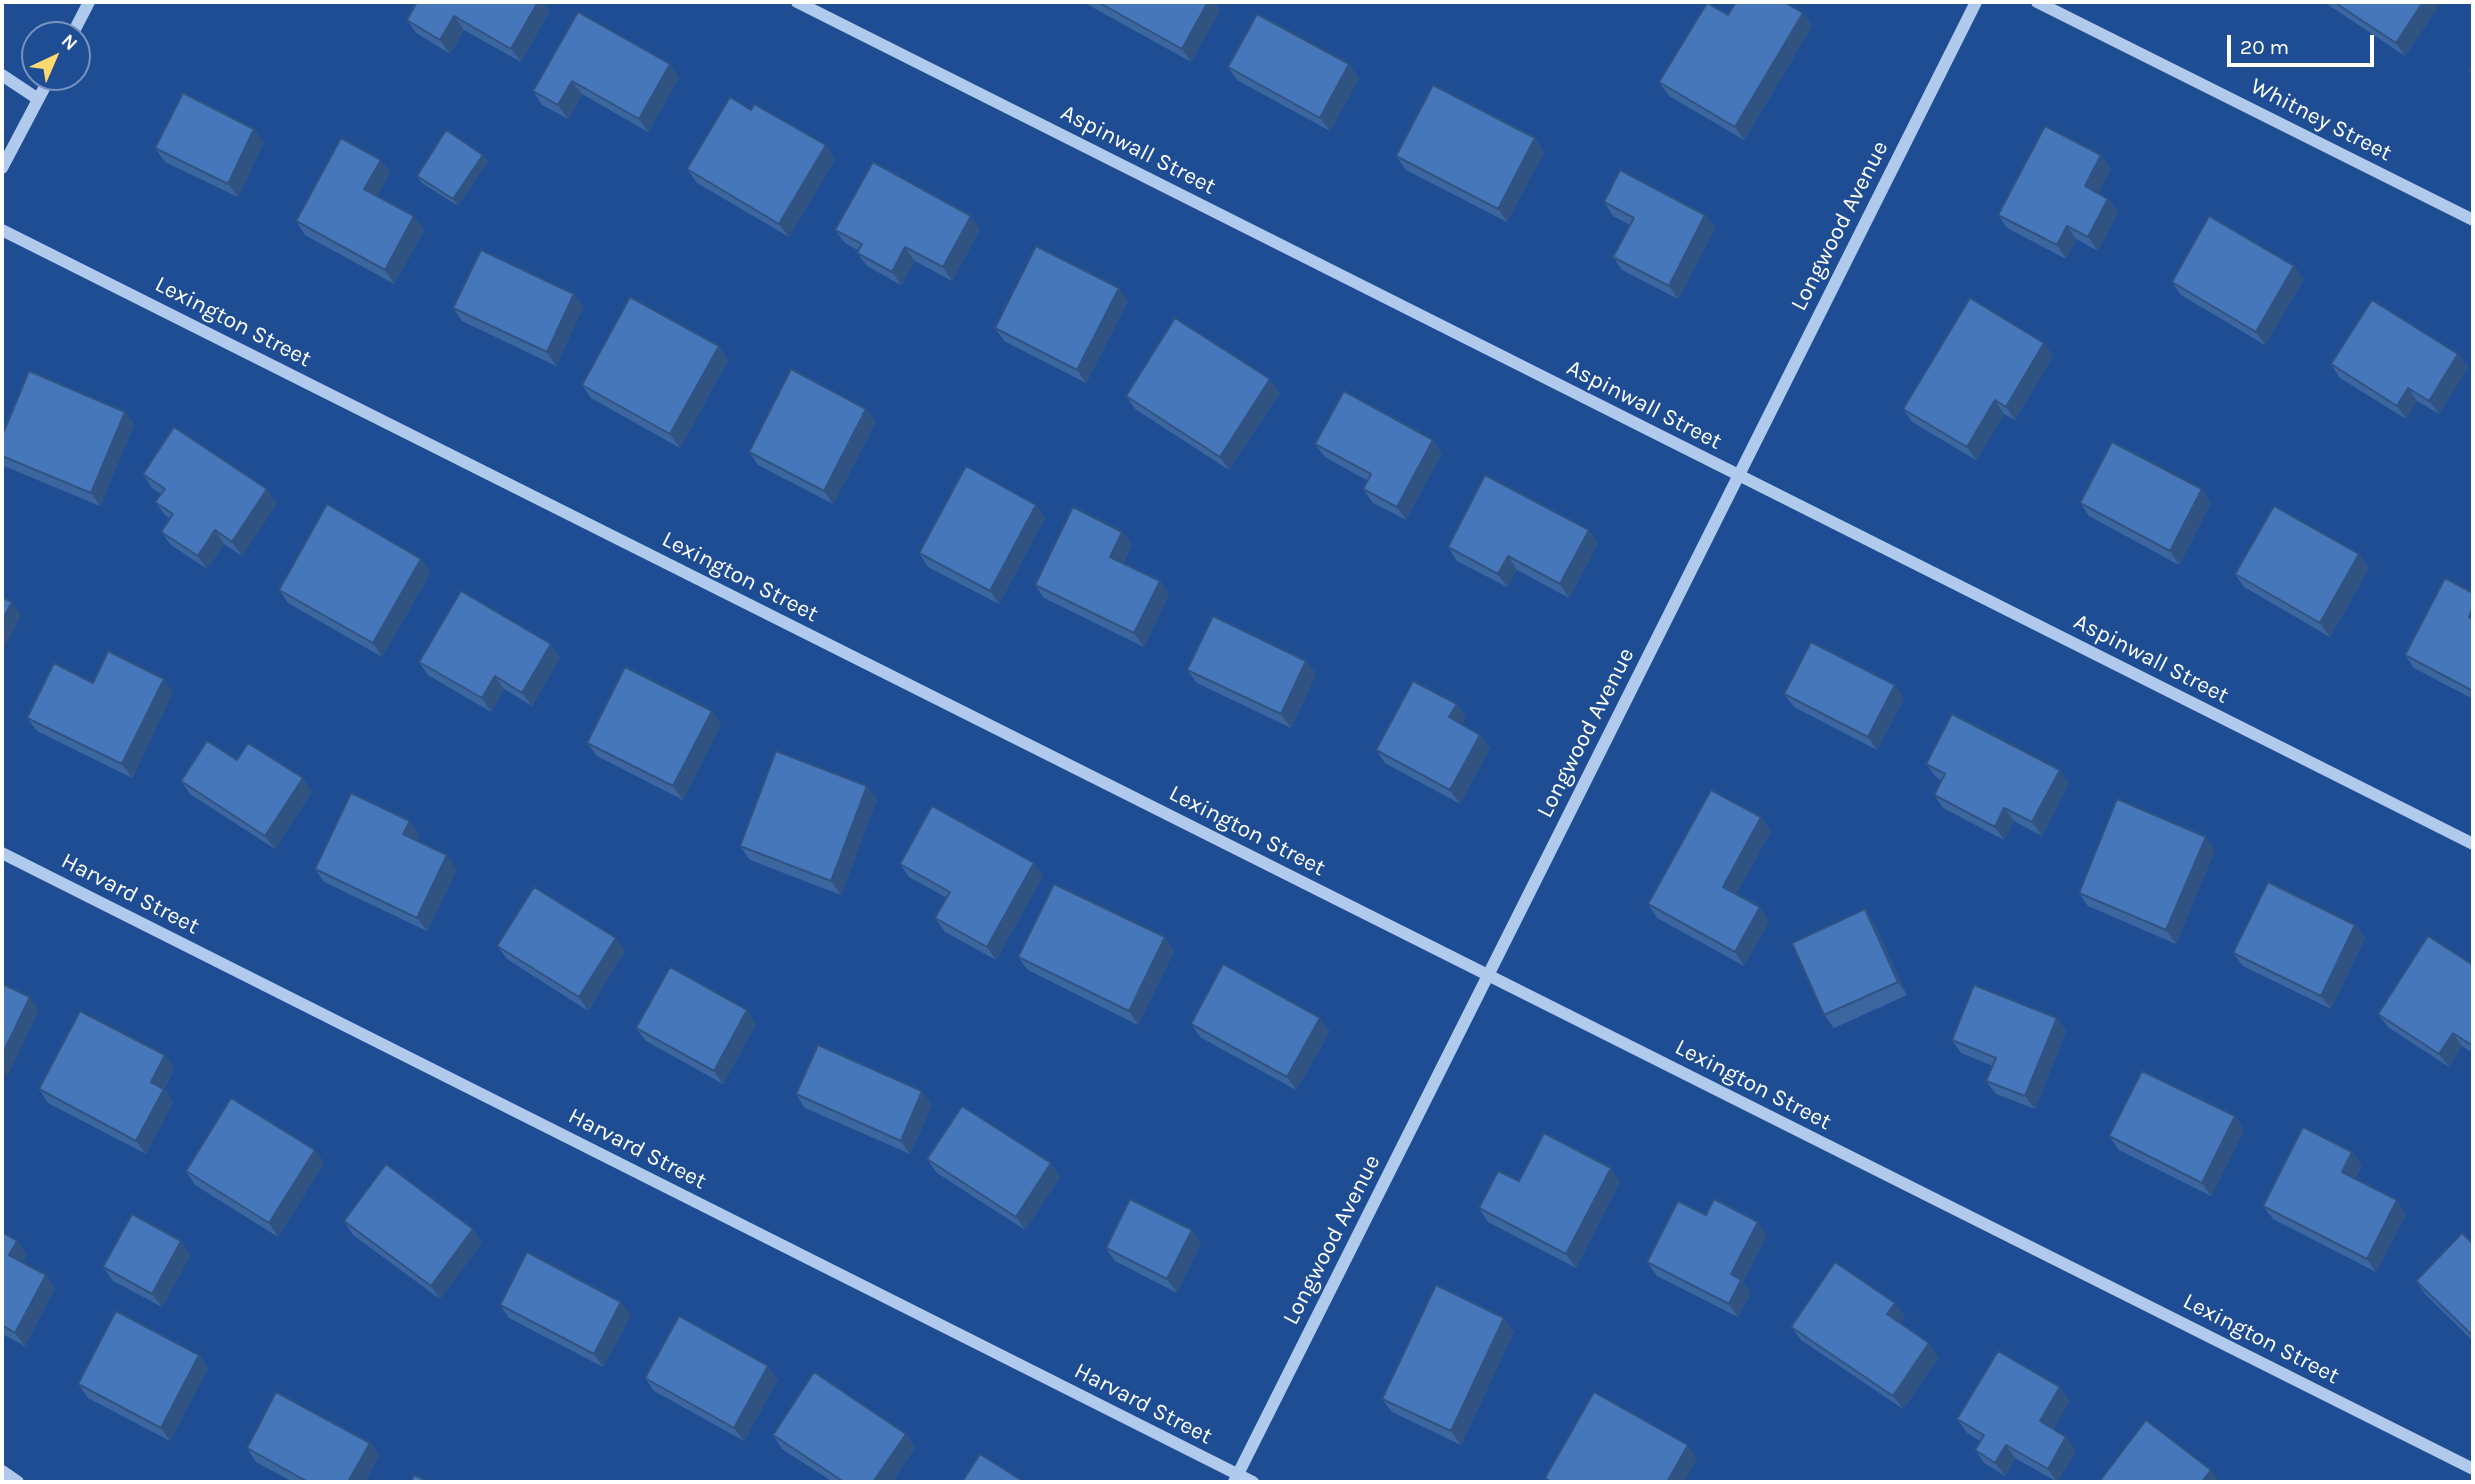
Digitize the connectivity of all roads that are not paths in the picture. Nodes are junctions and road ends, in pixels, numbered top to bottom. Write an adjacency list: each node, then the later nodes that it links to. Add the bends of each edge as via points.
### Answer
1 (89, 2): 5 (street)
2 (797, 2): 12 (street, Aspinwall Street)
3 (1976, 2): 12 (street, Longwood Avenue)
4 (2036, 2): 10 (street, Whitney Street)
5 (79, 21)
6 (2, 75): 8 (street)
7 (42, 91): 8 (street)
8 (38, 99): 9 (street)
9 (2, 168)
10 (2473, 220)
11 (2, 230): 15 (street, Lexington Street)
12 (1738, 476): 13 (street, Aspinwall Street); 15 (street, Longwood Avenue)
13 (2473, 844)
14 (2, 853): 18 (street, Harvard Street)
15 (1488, 976): 16 (street, Lexington Street); 18 (street, Longwood Avenue)
16 (2473, 1469)
17 (2, 1471): 19 (street)
18 (1236, 1478): 20 (street, Harvard Street)
19 (18, 1482)
20 (1253, 1482)

